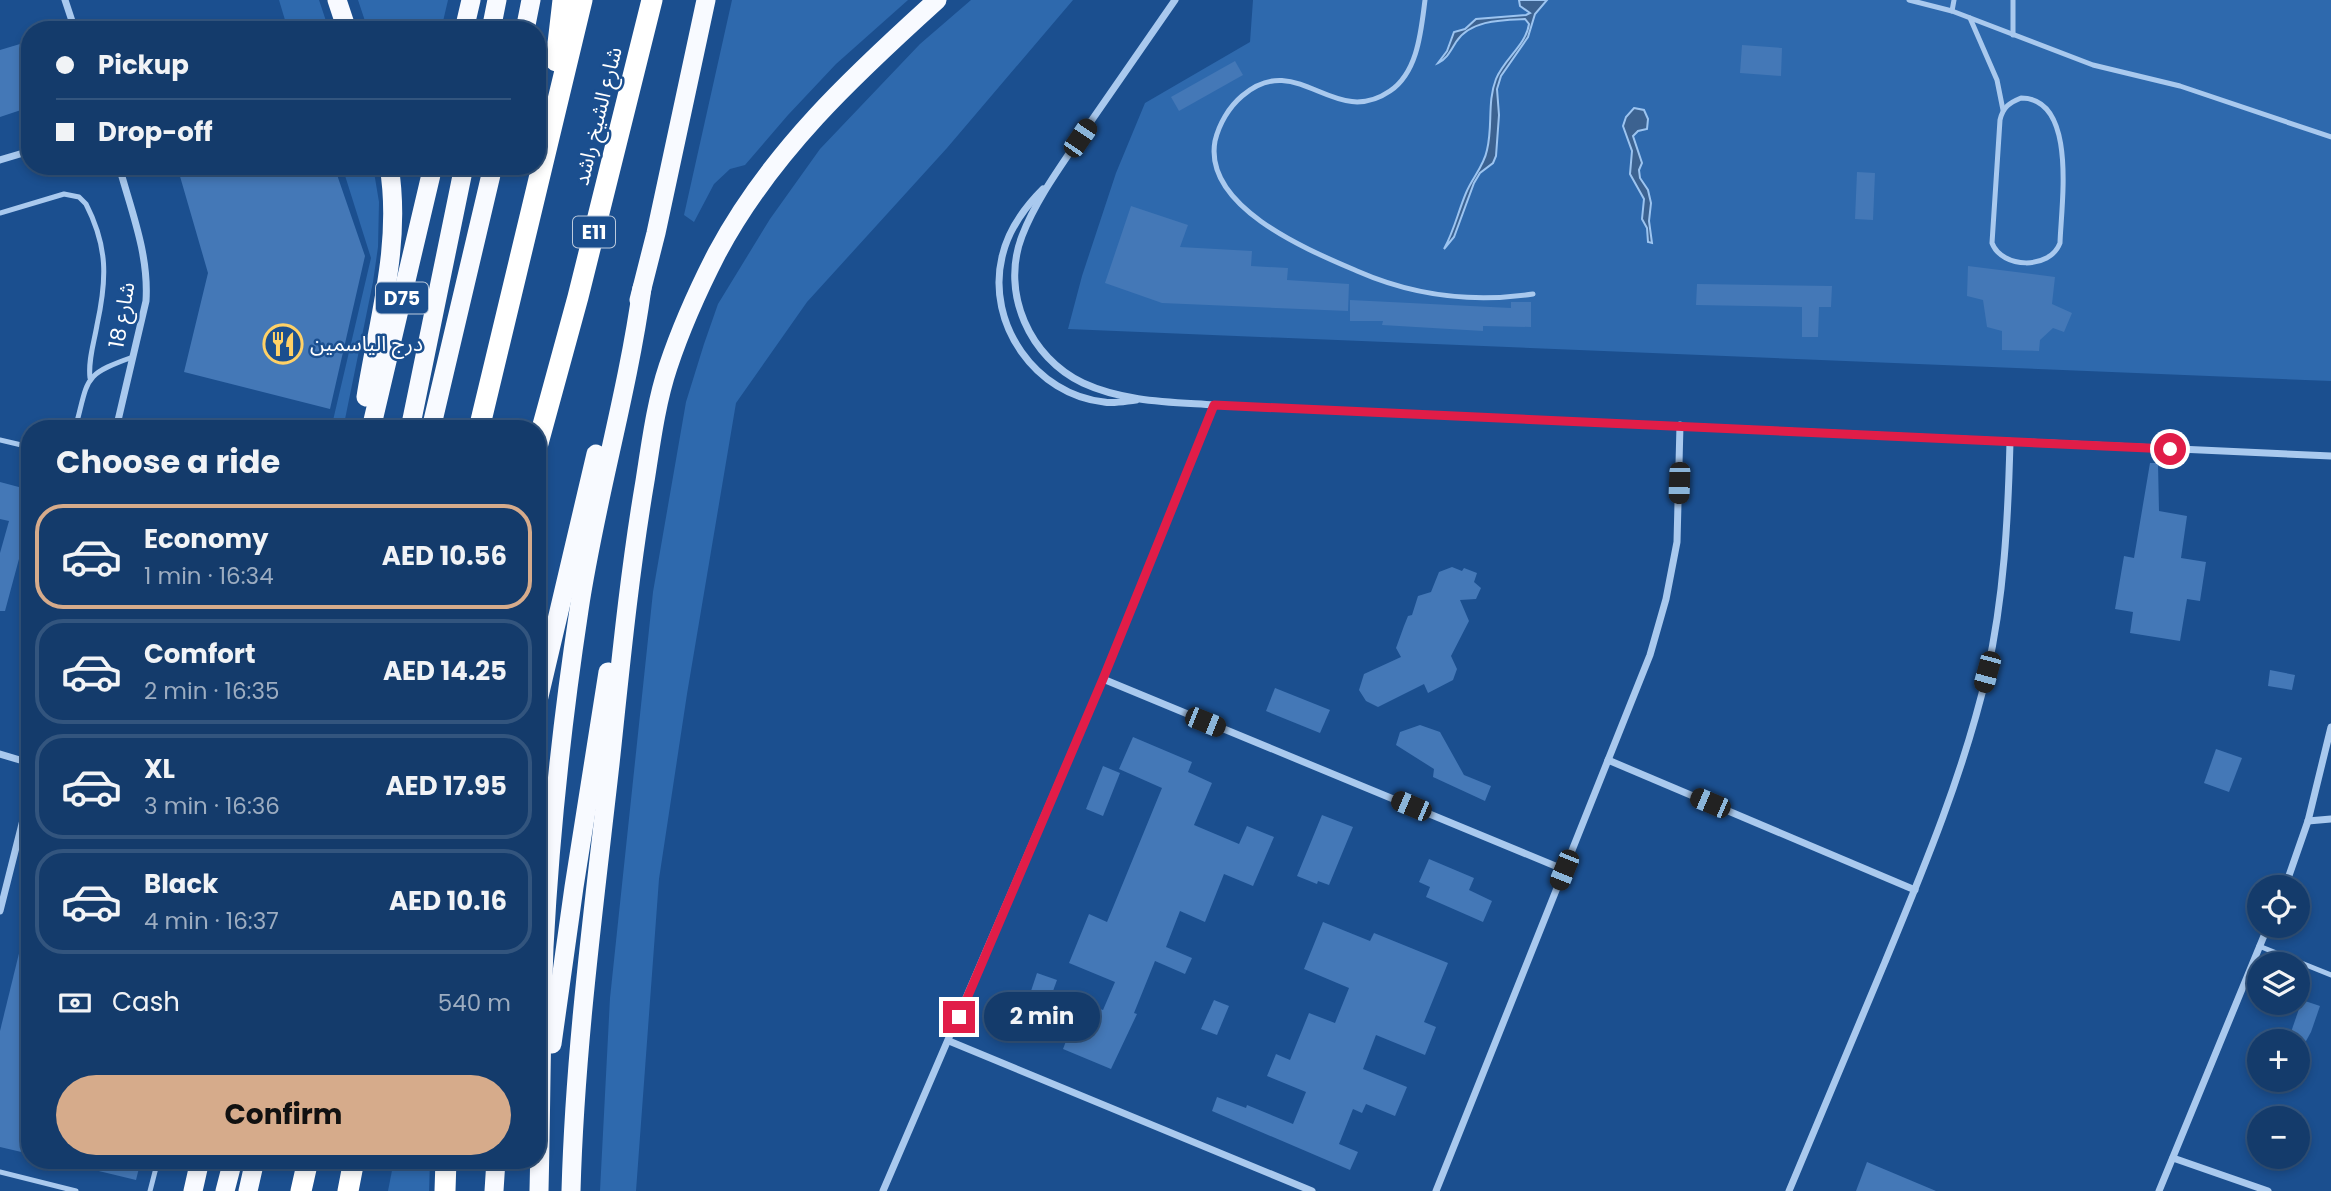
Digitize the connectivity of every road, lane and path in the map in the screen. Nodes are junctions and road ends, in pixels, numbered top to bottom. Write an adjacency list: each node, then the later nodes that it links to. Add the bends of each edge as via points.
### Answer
1 (65, 0): 18 (street)
2 (337, 0): 19 (highway)
3 (471, 0): 20 (highway)
4 (497, 0): 21 (highway)
5 (531, 0): 22 (highway)
6 (563, 0): 25 (highway)
7 (582, 0): 25 (highway, شارع الشيخ راشد)
8 (652, 0): 51 (highway, شارع الشيخ راشد / E11)
9 (706, 0): 38 (highway)
10 (937, 0): 57 (highway, via 818,113 766,176 718,251 667,370)
11 (1175, 0): 36 (street)
12 (1425, 0): 39 (lane, via 1414,60 1391,91 1353,103 1298,82 1277,80 1257,85 1240,97 1217,130 1217,170 1241,205 1264,223 1375,279 1441,296 1500,299)
13 (1909, 0): 16 (lane)
14 (1954, 0): 16 (lane)
15 (2013, 0): 23 (lane)
16 (1952, 11): 17 (lane)
17 (1970, 18): 23 (lane); 24 (lane, via 1997,79)
18 (72, 21)
19 (344, 21)
20 (466, 21)
21 (494, 21)
22 (527, 21)
23 (2013, 35): 26 (lane, via 2093,65 2180,86)
24 (2003, 110): 24 (lane, via 1992,243 2007,260 2041,261 2053,255 2060,243 2063,158 2058,132 2048,110 2032,98 2011,102)
25 (554, 115): 27 (highway, شارع الشيخ راشد)
26 (2331, 137)
27 (546, 148)
28 (21, 154): 29 (street)
29 (0, 160)
30 (121, 175): 40 (street, شارع 18, via 146,267 146,301)
31 (390, 175): 46 (highway, via 390,258)
32 (431, 175): 47 (highway, D75)
33 (462, 175): 48 (highway)
34 (491, 175): 49 (highway)
35 (540, 175): 50 (highway, شارع الشيخ راشد)
36 (1049, 183): 42 (street, via 1022,237 1016,261 1020,311 1044,355 1063,372 1085,384); 42 (street, via 1011,231 1002,258 999,286 1013,341 1051,383 1076,396 1104,402)
37 (0, 213): 41 (lane, via 64,194 86,204 105,265)
38 (642, 288): 58 (highway, via 597,451); 71 (highway, via 590,547 569,683)
39 (1533, 294)
40 (133, 357): 41 (lane, via 99,369); 45 (street, شارع 18)
41 (90, 378): 44 (lane)
42 (1139, 399): 43 (street)
43 (1214, 405): 52 (street); 59 (street)
44 (78, 420)
45 (118, 420)
46 (363, 420)
47 (374, 420)
48 (412, 420)
49 (432, 420)
50 (481, 420)
51 (544, 420)
52 (1680, 425): 54 (street); 63 (street, via 1677,542 1666,599 1650,655)
53 (0, 440): 55 (lane)
54 (2010, 442): 56 (street); 69 (street, via 2002,583 1987,672 1967,747)
55 (21, 445)
56 (2331, 456)
57 (632, 561): 76 (highway, via 612,641); 98 (highway, via 585,996)
58 (546, 667)
59 (1103, 679): 67 (street); 75 (street)
60 (2331, 727): 65 (street)
61 (0, 754): 62 (street)
62 (21, 760)
63 (1608, 760): 67 (street); 69 (street)
64 (2331, 819): 65 (street)
65 (2308, 821): 68 (street)
66 (21, 828): 70 (street)
67 (1564, 870): 101 (street)
68 (2289, 875)
69 (1915, 890): 102 (street)
70 (0, 911)
71 (546, 923)
72 (2263, 938): 73 (street)
73 (2259, 946): 74 (lane); 77 (street)
74 (2331, 975)
75 (949, 1041): 99 (street); 100 (street)
76 (546, 1090)
77 (2173, 1158): 103 (street); 104 (street)
78 (156, 1169): 89 (lane)
79 (198, 1169): 90 (highway)
80 (231, 1169): 91 (highway)
81 (252, 1169): 92 (highway)
82 (306, 1169): 93 (highway)
83 (352, 1169): 94 (highway)
84 (446, 1169): 95 (highway)
85 (496, 1169): 96 (highway)
86 (539, 1169): 97 (highway)
87 (0, 1172): 88 (lane)
88 (76, 1191)
89 (150, 1191)
90 (193, 1191)
91 (225, 1191)
92 (248, 1191)
93 (301, 1191)
94 (348, 1191)
95 (445, 1191)
96 (495, 1191)
97 (539, 1191)
98 (571, 1191)
99 (883, 1191)
100 (1312, 1191)
101 (1436, 1191)
102 (1789, 1191)
103 (2159, 1191)
104 (2267, 1191)

